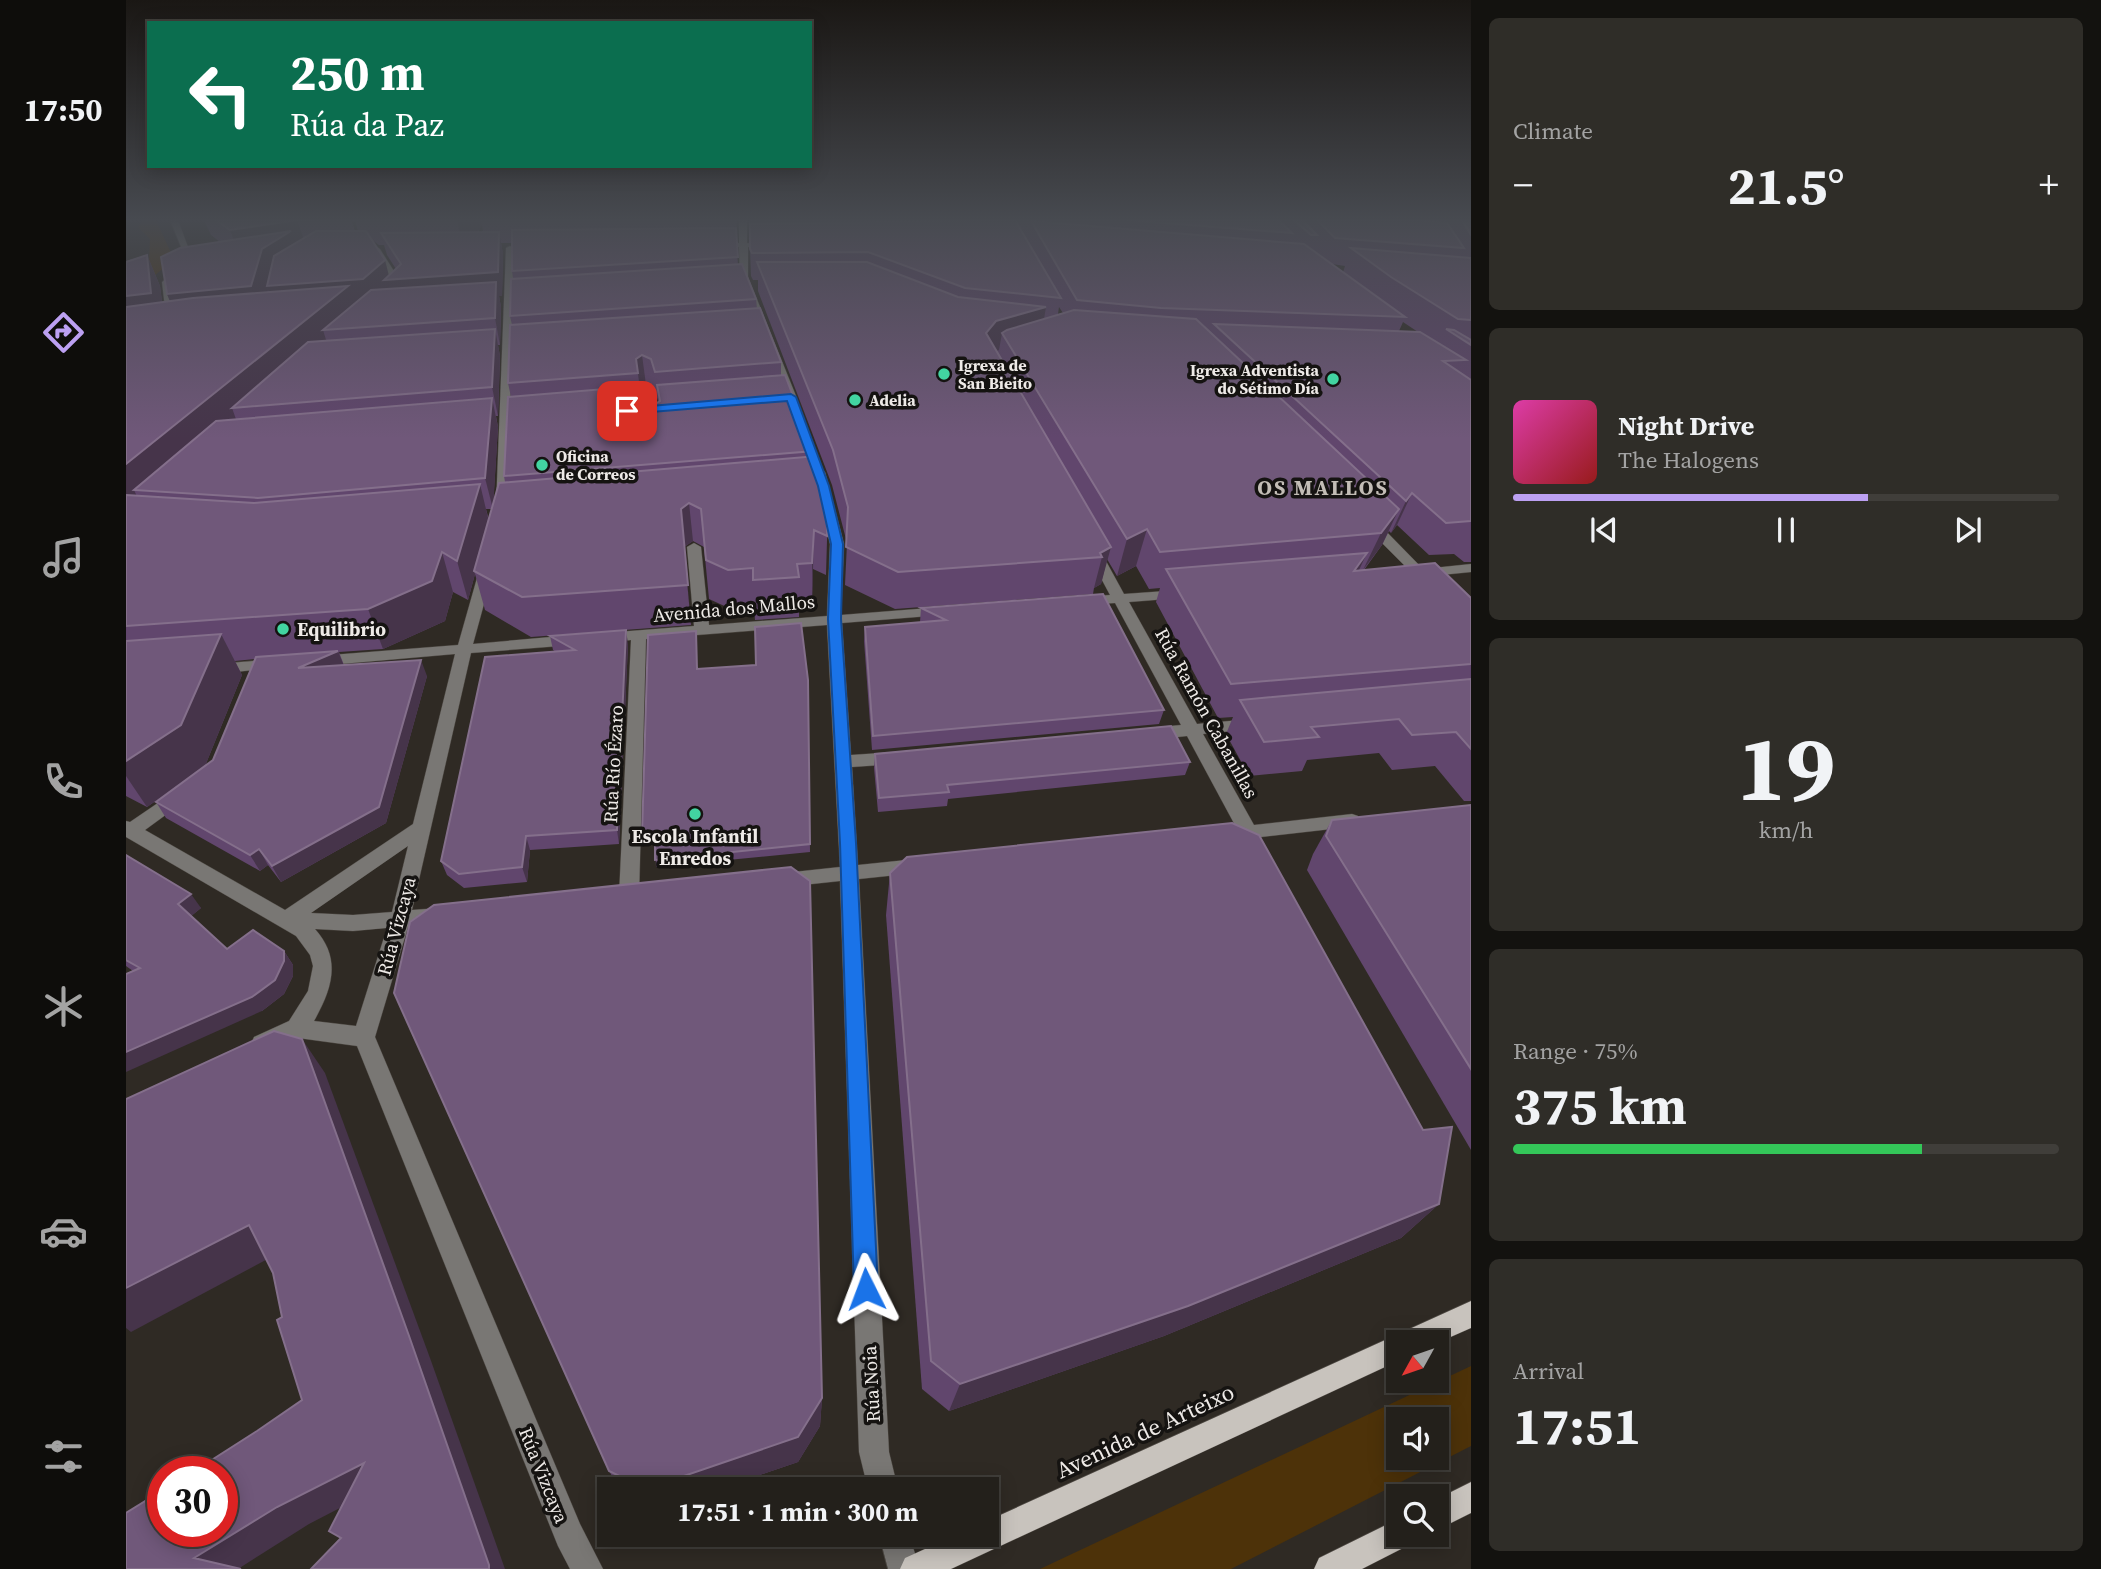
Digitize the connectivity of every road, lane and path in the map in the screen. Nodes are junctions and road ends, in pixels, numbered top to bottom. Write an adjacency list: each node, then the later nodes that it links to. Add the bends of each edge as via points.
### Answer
1 (166, 293): 6 (street, via 168,329)
2 (394, 293): 5 (street)
3 (507, 293): 15 (street, via 508,421)
4 (751, 293): 8 (street)
5 (384, 303)
6 (184, 327)
7 (647, 390): 10 (street)
8 (789, 402)
9 (664, 408): 10 (street)
10 (651, 409): 11 (street); 12 (street)
11 (638, 410)
12 (655, 429)
13 (810, 448): 27 (street, Rúa Noia, via 816,487 837,544)
14 (1358, 511): 20 (street)
15 (499, 517)
16 (1086, 538): 24 (street, Rúa Ramón Cabanillas)
17 (694, 547): 28 (street)
18 (491, 553): 30 (street, Rúa Vizcaya)
19 (1471, 568): 20 (street)
20 (1419, 573): 21 (street); 22 (street)
21 (1396, 575)
22 (1436, 589)
23 (1189, 593): 24 (street)
24 (1120, 599): 25 (street); 35 (street, Rúa Ramón Cabanillas)
25 (1066, 603)
26 (959, 610): 27 (street, Avenida dos Mallos)
27 (834, 619): 28 (street, Avenida dos Mallos); 38 (street, Rúa Noia)
28 (702, 630): 29 (street, Avenida dos Mallos)
29 (639, 635): 30 (street, Avenida dos Mallos); 49 (street, Rúa Río Ézaro)
30 (464, 649): 31 (street, Avenida dos Mallos); 41 (street, Rúa Vizcaya)
31 (256, 666): 32 (street, Avenida dos Mallos); 33 (street)
32 (204, 670)
33 (248, 686)
34 (1262, 723): 35 (street)
35 (1192, 730): 36 (street); 43 (street, Rúa Ramón Cabanillas)
36 (1137, 735)
37 (917, 756): 38 (street)
38 (843, 762): 47 (street, Rúa Noia)
39 (192, 787): 42 (street)
40 (1367, 820): 43 (street)
41 (421, 828): 51 (street); 52 (street, Rúa Vizcaya)
42 (129, 830): 51 (street)
43 (1249, 832): 44 (street); 45 (street, Rúa Ramón Cabanillas)
44 (1207, 836)
45 (1260, 852)
46 (929, 865): 47 (street)
47 (849, 873): 48 (street); 59 (street, Rúa Noia, via 874,1452)
48 (766, 882)
49 (629, 896)
50 (463, 913): 52 (street)
51 (286, 920): 52 (street); 53 (street, via 317,942 324,973 319,997)
52 (400, 920): 54 (street, Rúa Vizcaya)
53 (298, 1028): 54 (street); 55 (street)
54 (364, 1037): 64 (street, Rúa Vizcaya)
55 (237, 1056)
56 (1471, 1314): 57 (main road)
57 (1436, 1330)
58 (1386, 1353): 66 (main road, Avenida de Arteixo)
59 (880, 1477)
60 (1471, 1497): 61 (main road)
61 (1449, 1509)
62 (1386, 1540): 67 (main road)
63 (898, 1547): 65 (street)
64 (587, 1569)
65 (904, 1569)
66 (916, 1569)
67 (1330, 1569)

